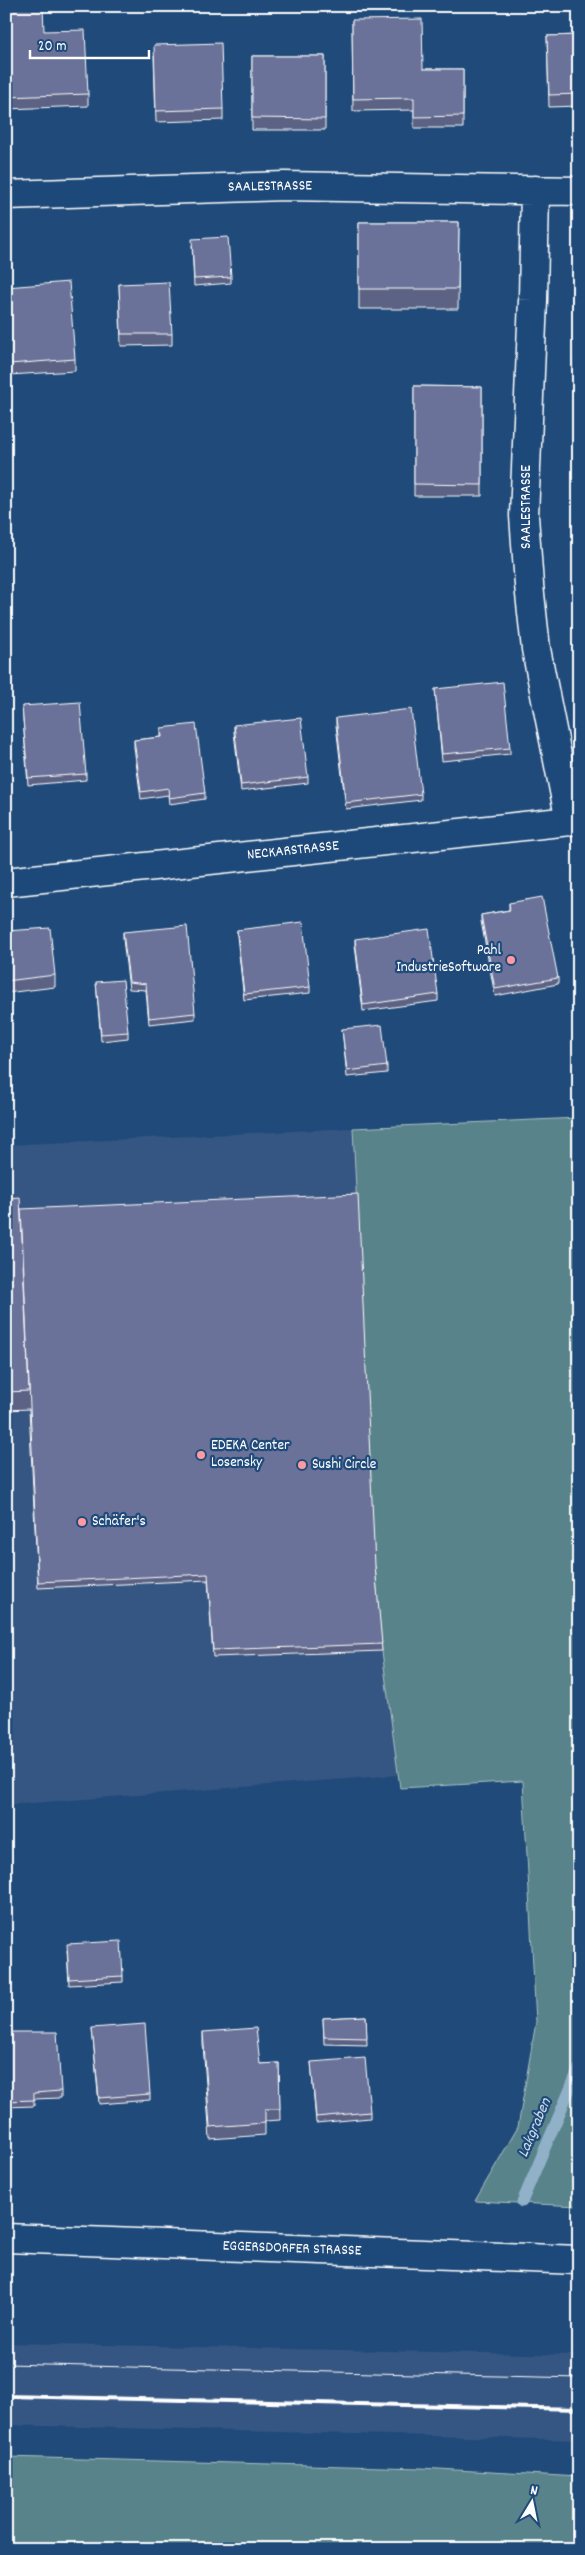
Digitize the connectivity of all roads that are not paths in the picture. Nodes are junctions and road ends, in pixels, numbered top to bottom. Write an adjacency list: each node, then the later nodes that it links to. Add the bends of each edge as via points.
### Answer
1 (535, 190): 2 (street, SAALESTRASSE); 3 (street, SAALESTRASSE, via 284,186); 4 (street, SAALESTRASSE, via 524,516 536,649)
2 (579, 191)
3 (6, 195)
4 (574, 821): 5 (street, NECKARSTRASSE)
5 (6, 882)
6 (6, 2238): 7 (street, EGGERSDORFER STRASSE)
7 (579, 2260)

